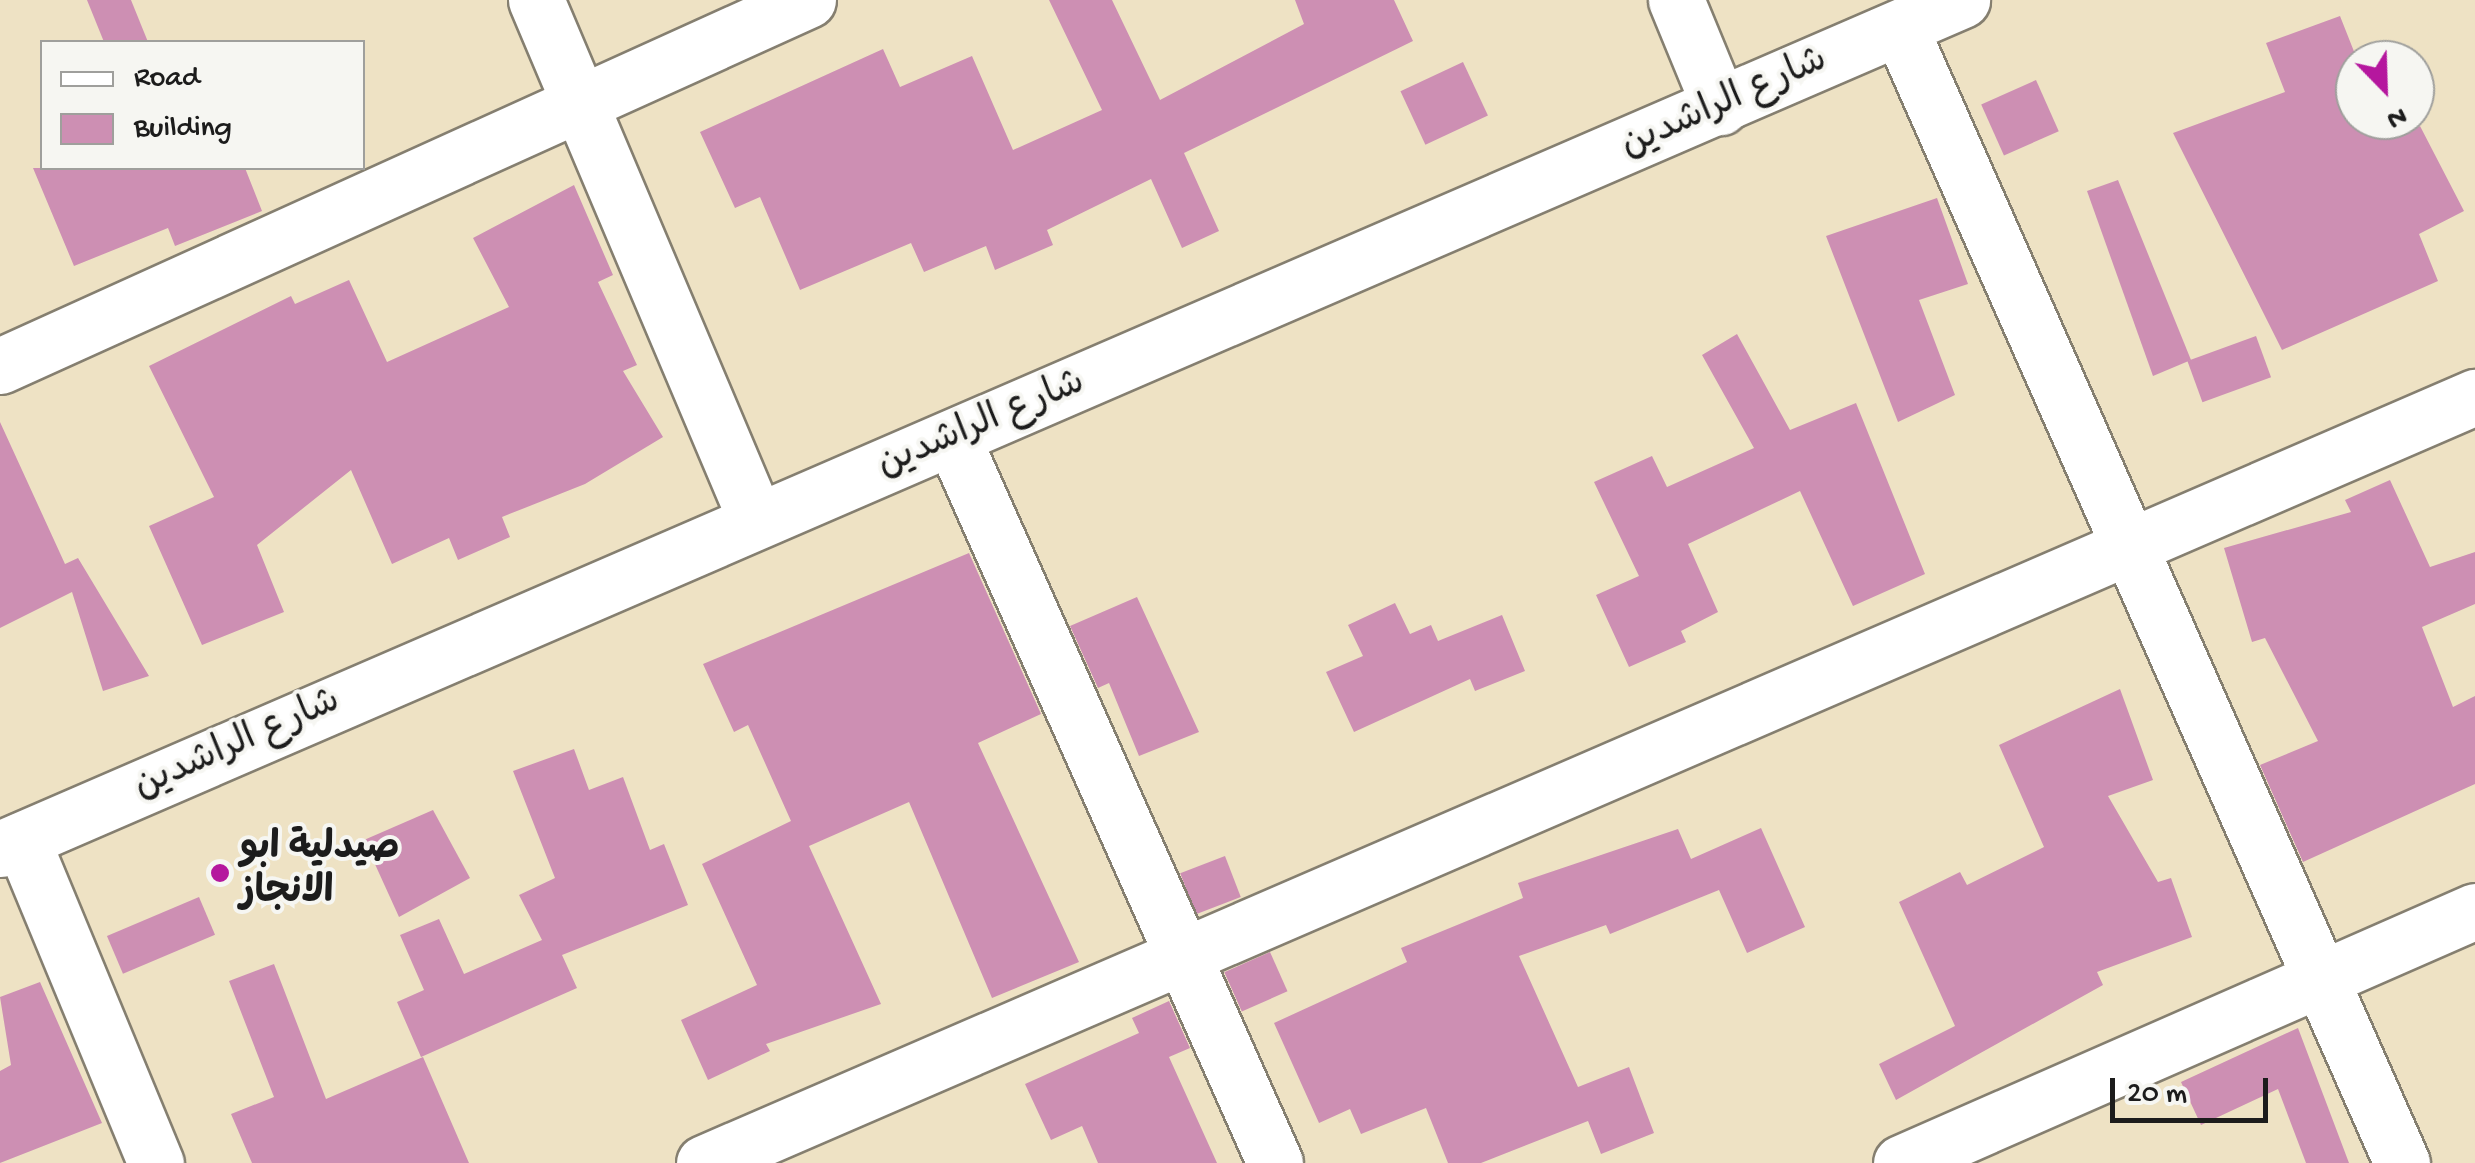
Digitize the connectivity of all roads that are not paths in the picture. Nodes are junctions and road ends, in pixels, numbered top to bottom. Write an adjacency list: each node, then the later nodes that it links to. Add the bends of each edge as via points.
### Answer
1 (536, 0): 6 (street)
2 (808, 0): 6 (street)
3 (1676, 0): 7 (street)
4 (1962, 0): 5 (street, شارع الراشدين)
5 (1900, 28): 7 (street, شارع الراشدين); 12 (street)
6 (578, 101): 8 (street); 11 (street)
7 (1720, 108): 10 (street, شارع الراشدين)
8 (0, 366)
9 (2475, 397): 12 (street)
10 (954, 439): 11 (street, شارع الراشدين); 15 (street)
11 (756, 520): 13 (street, شارع الراشدين)
12 (2134, 550): 15 (street); 16 (street)
13 (11, 845): 17 (street)
14 (2475, 911): 16 (street)
15 (1188, 956): 18 (street); 19 (street)
16 (2322, 974): 20 (street); 21 (street)
17 (156, 1163)
18 (704, 1163)
19 (1276, 1163)
20 (1901, 1163)
21 (2402, 1163)

